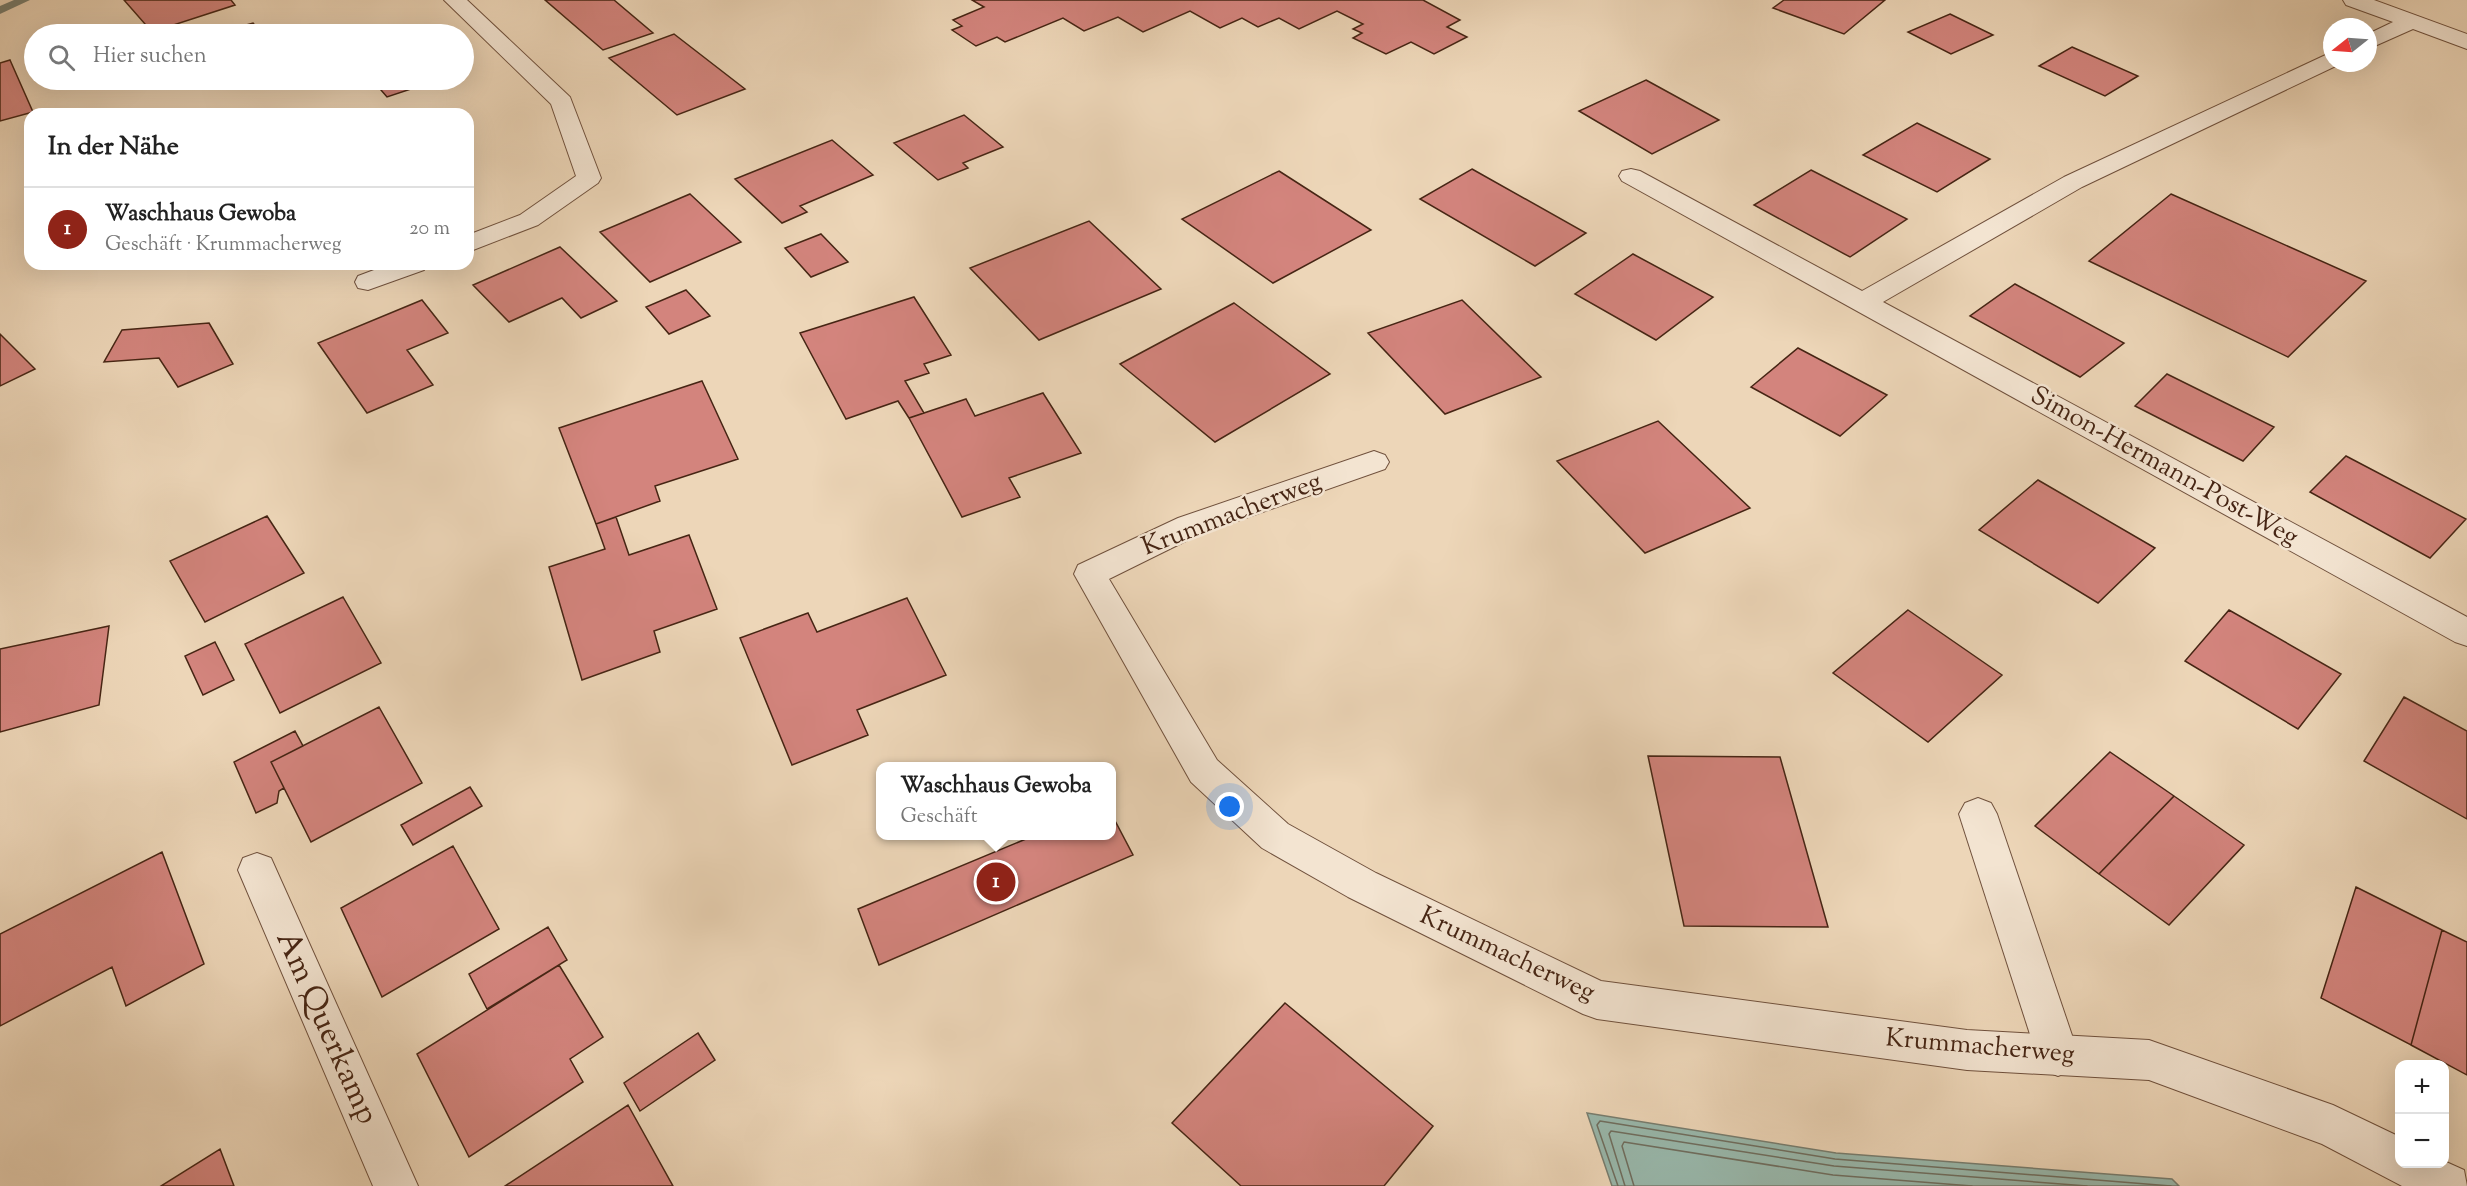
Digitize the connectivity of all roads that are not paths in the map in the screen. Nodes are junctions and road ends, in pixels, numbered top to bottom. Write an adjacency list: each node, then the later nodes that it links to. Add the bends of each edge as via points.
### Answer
1 (455, 0): 8 (street, via 562,102 589,178 529,220)
2 (2354, 0): 3 (street)
3 (2413, 21): 4 (street); 5 (street)
4 (2377, 38)
5 (2467, 42)
6 (2323, 63): 11 (street, via 2073,182)
7 (1631, 176): 11 (street, Simon-Hermann-Post-Weg)
8 (474, 242)
9 (399, 270): 10 (street)
10 (368, 282)
11 (1862, 302): 13 (street, Simon-Hermann-Post-Weg)
12 (1374, 462): 16 (street, Krummacherweg, via 1189,526 1090,574 1204,771 1275,836 1362,885 1597,1000 1967,1050)
13 (2467, 633)
14 (1978, 814): 16 (street)
15 (257, 870): 19 (street, Am Querkamp)
16 (2058, 1056): 17 (street, Krummacherweg, via 2149,1060 2333,1127)
17 (2395, 1158)
18 (2412, 1168): 20 (street)
19 (396, 1186)
20 (2448, 1186)

